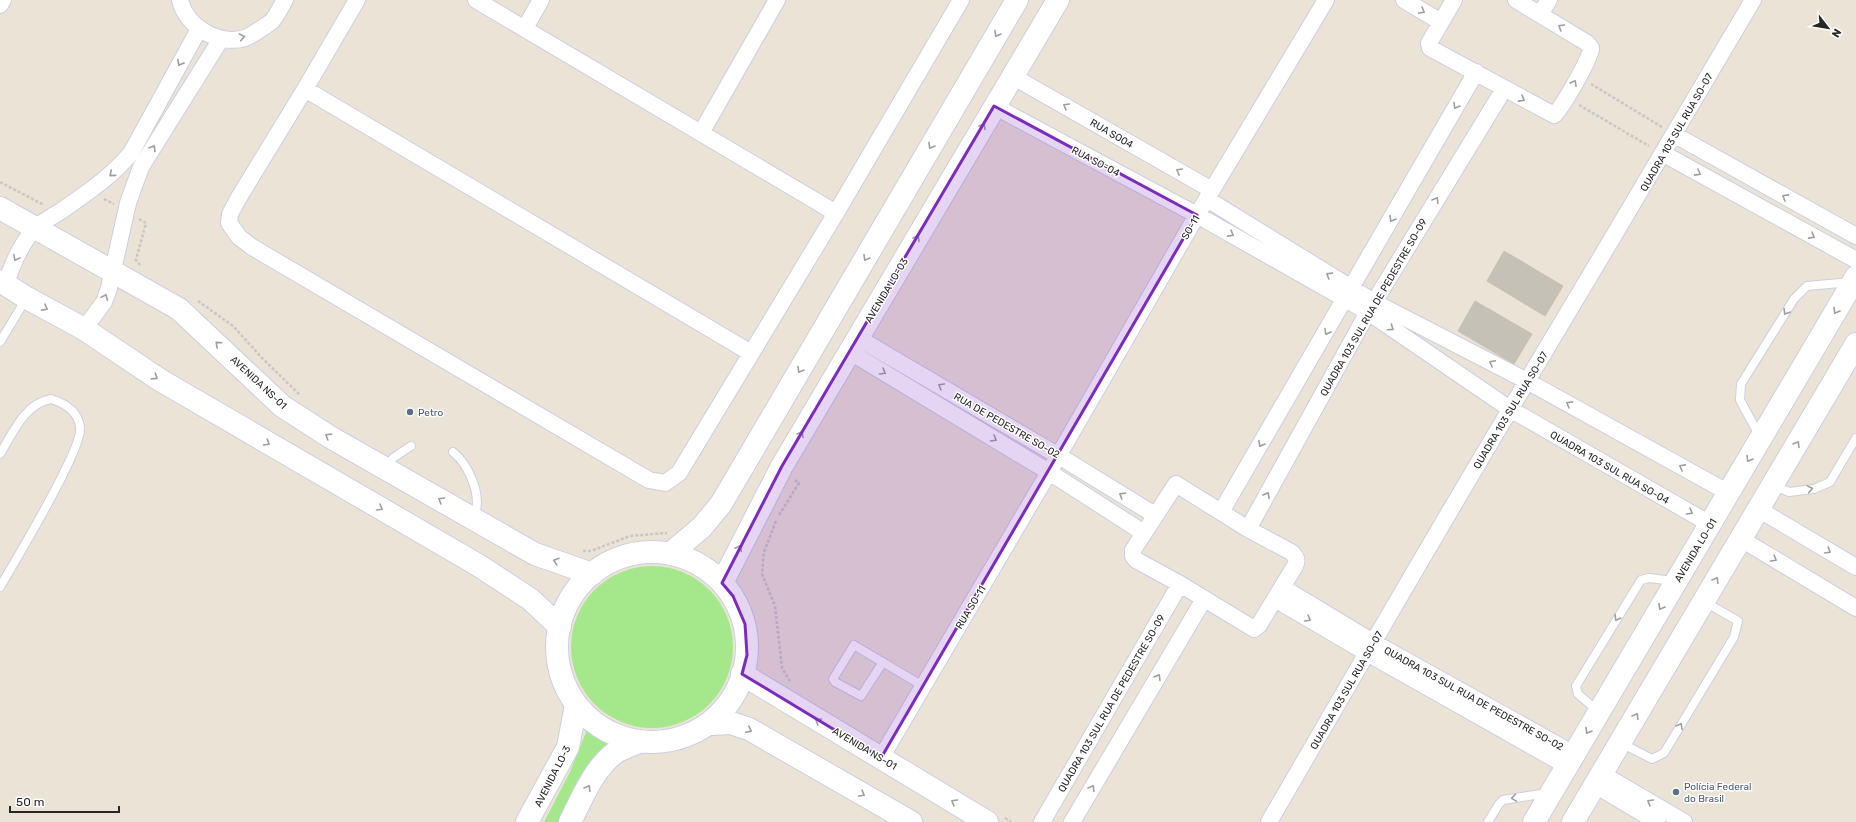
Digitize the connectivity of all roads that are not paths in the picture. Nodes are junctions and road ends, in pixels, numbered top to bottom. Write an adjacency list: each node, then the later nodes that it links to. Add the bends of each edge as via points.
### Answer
1 (3, 0): 17 (street)
2 (180, 0): 21 (street, via 182,7)
3 (285, 0): 22 (street, one-way to 3, via 245,38 272,21)
4 (356, 0): 25 (street)
5 (476, 0): 20 (street)
6 (541, 0): 20 (street)
7 (777, 0): 28 (street)
8 (961, 0): 33 (street)
9 (1017, 0): 69 (street, one-way to 69, via 721,504 702,527)
10 (1058, 0): 24 (street, AVENIDA LO-03)
11 (1326, 0): 31 (street, SO-11)
12 (1404, 0): 19 (street, one-way to 19)
13 (1516, 0): 18 (street)
14 (1549, 0): 18 (street)
15 (1753, 0): 29 (street, QUADRA 103 SUL RUA SO-07)
16 (1451, 1): 19 (street)
17 (0, 5)
18 (1540, 14): 26 (street, one-way to 18, via 1552,115 1558,112 1590,54 1590,46)
19 (1441, 22): 23 (street, via 1428,45 1430,48)
20 (525, 28): 28 (street)
21 (199, 29): 22 (street); 35 (street, one-way to 35, via 131,153 118,170)
22 (221, 39): 38 (street, one-way to 22, via 126,211 141,167)
23 (1476, 72): 26 (street); 41 (street, one-way to 41)
24 (1012, 76): 27 (street, AVENIDA LO-03); 31 (street, RUA SO04, one-way to 24)
25 (305, 89): 48 (street); 48 (street, via 230,214 229,223 239,237 252,247 637,474 661,483 668,482 680,473)
26 (1504, 89): 43 (street, QUADRA 103 SUL RUA DE PEDESTRE SO-09, one-way to 26)
27 (994, 106): 34 (street, RUA SO-04); 47 (street, AVENIDA LO-03, one-way to 27)
28 (701, 133): 33 (street)
29 (1675, 135): 30 (street, QUADRA 103 SUL RUA SO-07); 36 (street, one-way to 29)
30 (1664, 154): 37 (street, one-way to 37); 49 (street, QUADRA 103 SUL RUA SO-07)
31 (1210, 194): 34 (street, SO-11); 41 (street, RUA SO04, one-way to 31)
32 (0, 208): 35 (street, AVENIDA NS-01)
33 (836, 213): 48 (street)
34 (1197, 215): 41 (street, RUA SO-04, one-way to 41); 56 (street, SO-11)
35 (35, 228): 38 (street, AVENIDA NS-01); 40 (street, one-way to 40)
36 (1856, 236)
37 (1856, 260)
38 (113, 270): 44 (street, one-way to 38, via 104,302); 57 (street, AVENIDA NS-01, one-way to 38, via 282,406 179,309)
39 (1855, 279): 51 (street, AVENIDA LO-01, one-way to 51); 51 (lane, one-way to 51, via 1807,286 1794,299 1741,384 1740,400)
40 (3, 282): 42 (street)
41 (1349, 294): 43 (street); 62 (street, one-way to 62)
42 (27, 298): 44 (street, one-way to 44); 45 (lane)
43 (1371, 307): 49 (street, one-way to 43); 50 (street, QUADRA 103 SUL RUA SO-04, one-way to 50); 66 (street, QUADRA 103 SUL RUA DE PEDESTRE SO-09, one-way to 43)
44 (84, 329): 80 (street, one-way to 80, via 167,384 478,565 530,599)
45 (0, 342)
46 (1856, 344): 59 (street, one-way to 46)
47 (854, 345): 56 (street, RUA DE PEDESTRE SO-02, one-way to 47); 58 (street, RUA DE PEDESTRE SO-02, one-way to 58); 73 (street, AVENIDA LO-03, one-way to 47, via 779,471)
48 (751, 353)
49 (1527, 381): 50 (street, QUADRA 103 SUL RUA SO-07); 60 (street, one-way to 49)
50 (1510, 409): 65 (street, QUADRA 103 SUL RUA SO-04, one-way to 65); 81 (street, QUADRA 103 SUL RUA SO-07)
51 (1761, 438): 60 (street, AVENIDA LO-01, one-way to 60)
52 (1856, 438): 59 (lane, one-way to 52, via 1789,492 1814,489 1830,482)
53 (411, 446): 57 (lane, via 393,458)
54 (453, 452): 64 (lane, via 465,465 475,488 478,503)
55 (0, 454): 75 (lane, via 29,409 43,401 51,399 69,407 81,427 64,472)
56 (1059, 456): 58 (street, RUA SO-11); 63 (street, RUA DE PEDESTRE SO-02, one-way to 56)
57 (386, 469): 64 (street, AVENIDA NS-01, one-way to 57)
58 (1050, 472): 67 (street, RUA DE PEDESTRE SO-02); 84 (street, RUA SO-11)
59 (1773, 485): 61 (street)
60 (1729, 493): 65 (street, AVENIDA LO-01)
61 (1758, 509): 68 (street); 70 (street, one-way to 70)
62 (1221, 512): 63 (street, via 1176,484); 66 (street)
63 (1155, 515): 67 (street)
64 (473, 518): 71 (street, AVENIDA NS-01, one-way to 64, via 535,554)
65 (1710, 524): 72 (street, AVENIDA LO-01)
66 (1248, 529): 76 (street, via 1294,554 1296,564)
67 (1144, 533): 74 (street, via 1132,556)
68 (1741, 539): 78 (street, one-way to 68); 79 (street, one-way to 79)
69 (670, 554): 71 (street, via 656,551 626,555); 73 (street, via 686,558 713,573)
70 (1856, 567)
71 (592, 574): 80 (street, via 576,590 562,617)
72 (1676, 581): 86 (street, AVENIDA LO-01, one-way to 86); 86 (lane, one-way to 86, via 1649,578 1641,580 1576,686 1578,694)
73 (722, 583): 83 (street, via 733,596 745,624 747,655)
74 (1180, 584): 77 (street); 98 (street, QUADRA 103 SUL RUA DE PEDESTRE SO-09)
75 (0, 587)
76 (1279, 593): 77 (street, via 1254,629); 81 (street)
77 (1204, 599): 99 (street, one-way to 77)
78 (1704, 601): 89 (street, one-way to 78); 89 (lane, one-way to 78, via 1652,759 1664,753 1734,637 1738,621)
79 (1856, 608)
80 (560, 627): 85 (street, via 557,648 562,678)
81 (1370, 648): 91 (street, QUADRA 103 SUL RUA DE PEDESTRE SO-02); 100 (street, QUADRA 103 SUL RUA SO-07)
82 (883, 662): 82 (lane, via 854,645 832,679 861,696); 84 (lane)
83 (742, 674): 87 (street, via 739,685); 90 (street, AVENIDA NS-01, one-way to 83)
84 (923, 686): 90 (street, RUA SO-11)
85 (576, 705): 88 (street, via 599,726 615,735); 95 (street, AVENIDA LO-3, via 568,747)
86 (1599, 712): 91 (street, AVENIDA LO-01, one-way to 91)
87 (712, 724): 88 (street, via 670,741); 97 (street, one-way to 97, via 725,722 749,729)
88 (639, 742): 96 (street, one-way to 88, via 604,763 617,752)
89 (1620, 743): 92 (street)
90 (881, 758): 94 (street, AVENIDA NS-01, one-way to 90)
91 (1571, 760): 93 (street, AVENIDA LO-01)
92 (1598, 779): 103 (street); 104 (street); 105 (street, one-way to 92)
93 (1552, 792): 101 (lane, one-way to 101, via 1503,800); 102 (street, AVENIDA LO-01)
94 (996, 820)
95 (527, 822)
96 (570, 822)
97 (911, 822)
98 (1042, 822)
99 (1072, 822)
100 (1269, 822)
101 (1488, 822)
102 (1534, 822)
103 (1573, 822)
104 (1657, 822)
105 (1684, 822)

